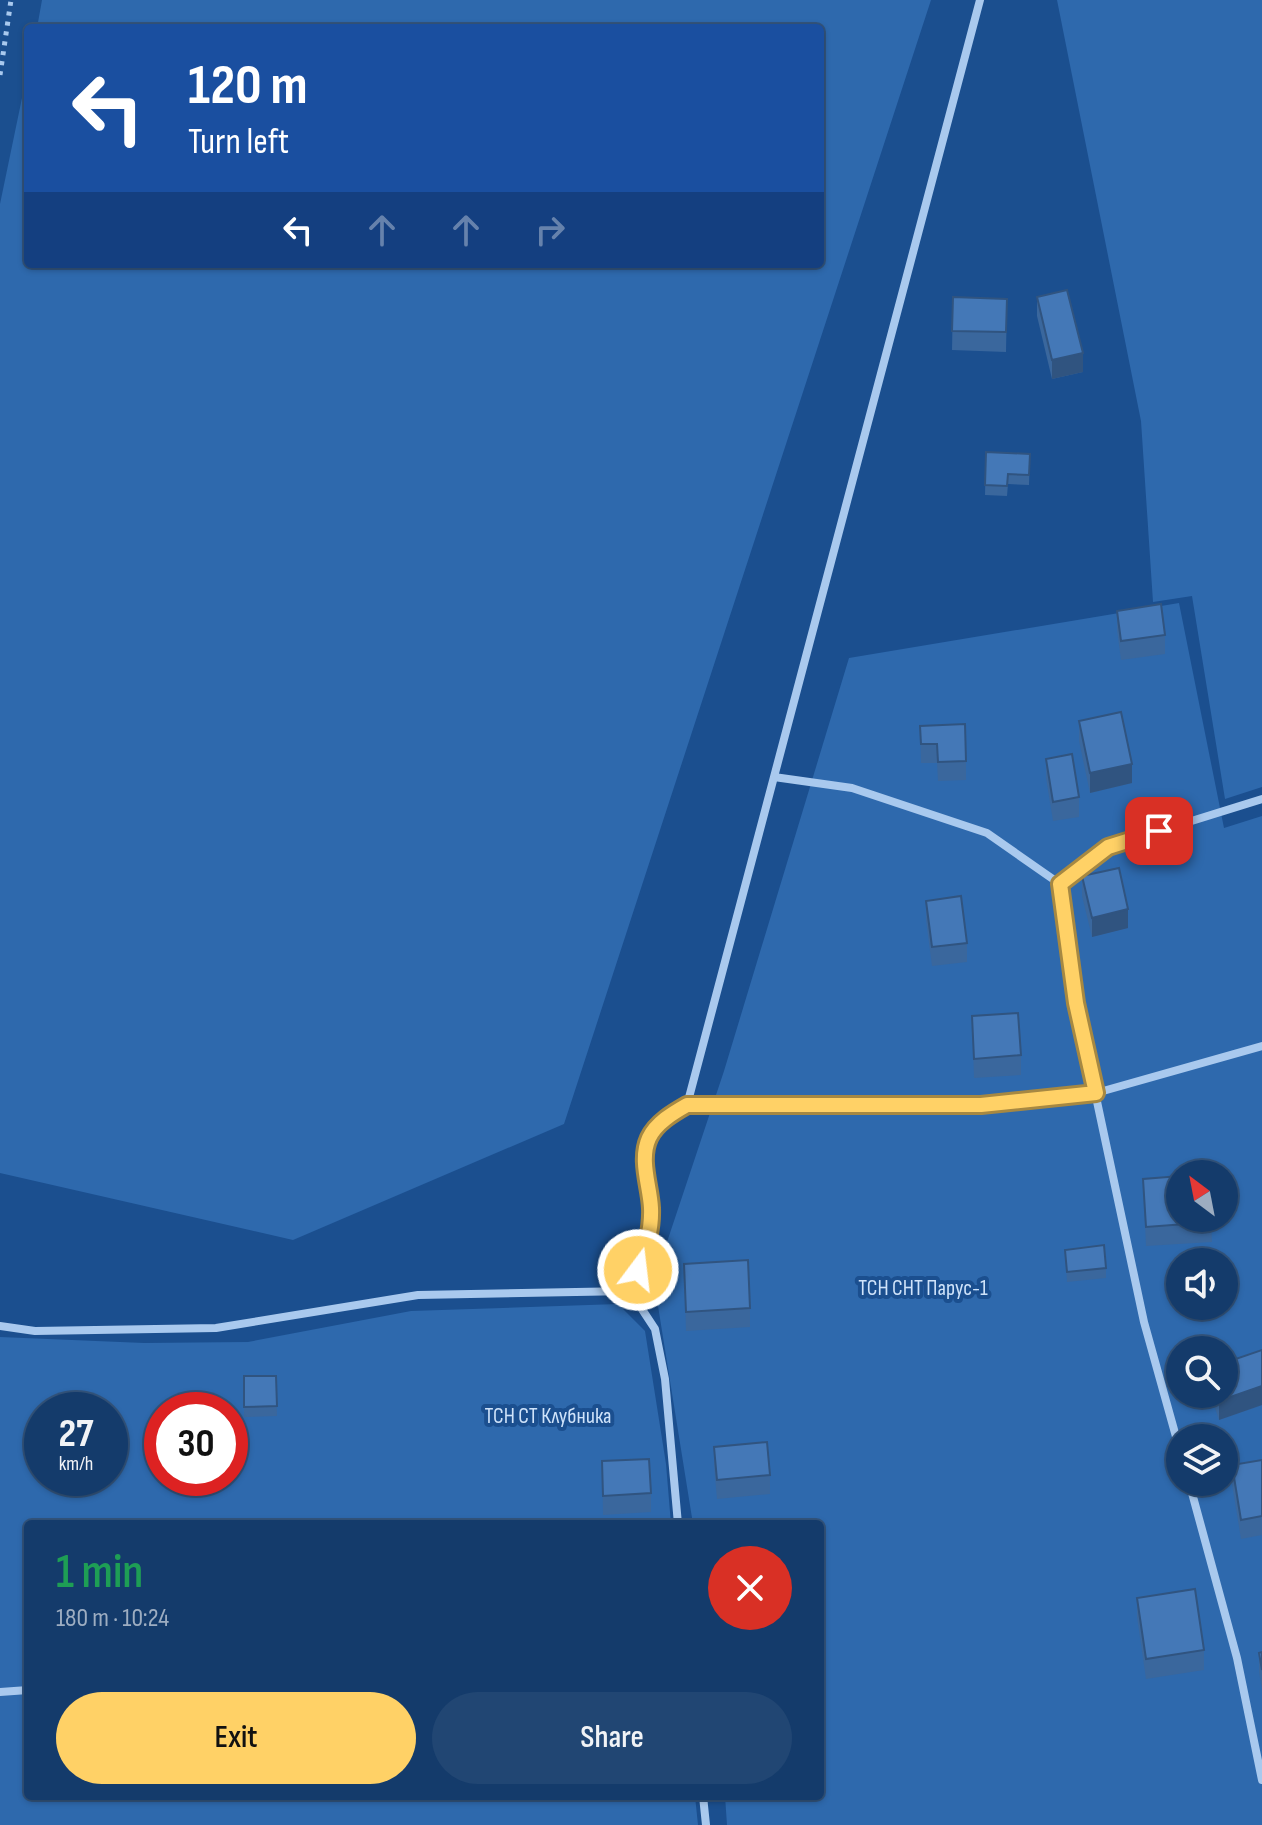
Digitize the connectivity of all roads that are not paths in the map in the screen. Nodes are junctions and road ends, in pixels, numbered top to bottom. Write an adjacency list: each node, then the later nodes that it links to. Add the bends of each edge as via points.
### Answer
1 (980, 0): 2 (street)
2 (774, 777): 4 (street, via 852,788 987,833); 7 (street)
3 (1262, 799): 4 (street, via 1108,847)
4 (1060, 884): 6 (street, via 1076,1003)
5 (1262, 1046): 6 (street)
6 (1096, 1093): 7 (street, via 981,1105); 10 (street, via 1144,1322)
7 (687, 1105): 8 (street, via 649,1138 647,1248)
8 (630, 1291): 9 (street, via 418,1295 216,1328 35,1331); 12 (street, via 655,1329 665,1379)
9 (0, 1326)
10 (1172, 1424)
11 (1193, 1496): 15 (street, via 1237,1658)
12 (678, 1520)
13 (24, 1690): 14 (street)
14 (0, 1692)
15 (1262, 1780)
16 (703, 1800): 17 (street)
17 (706, 1825)

